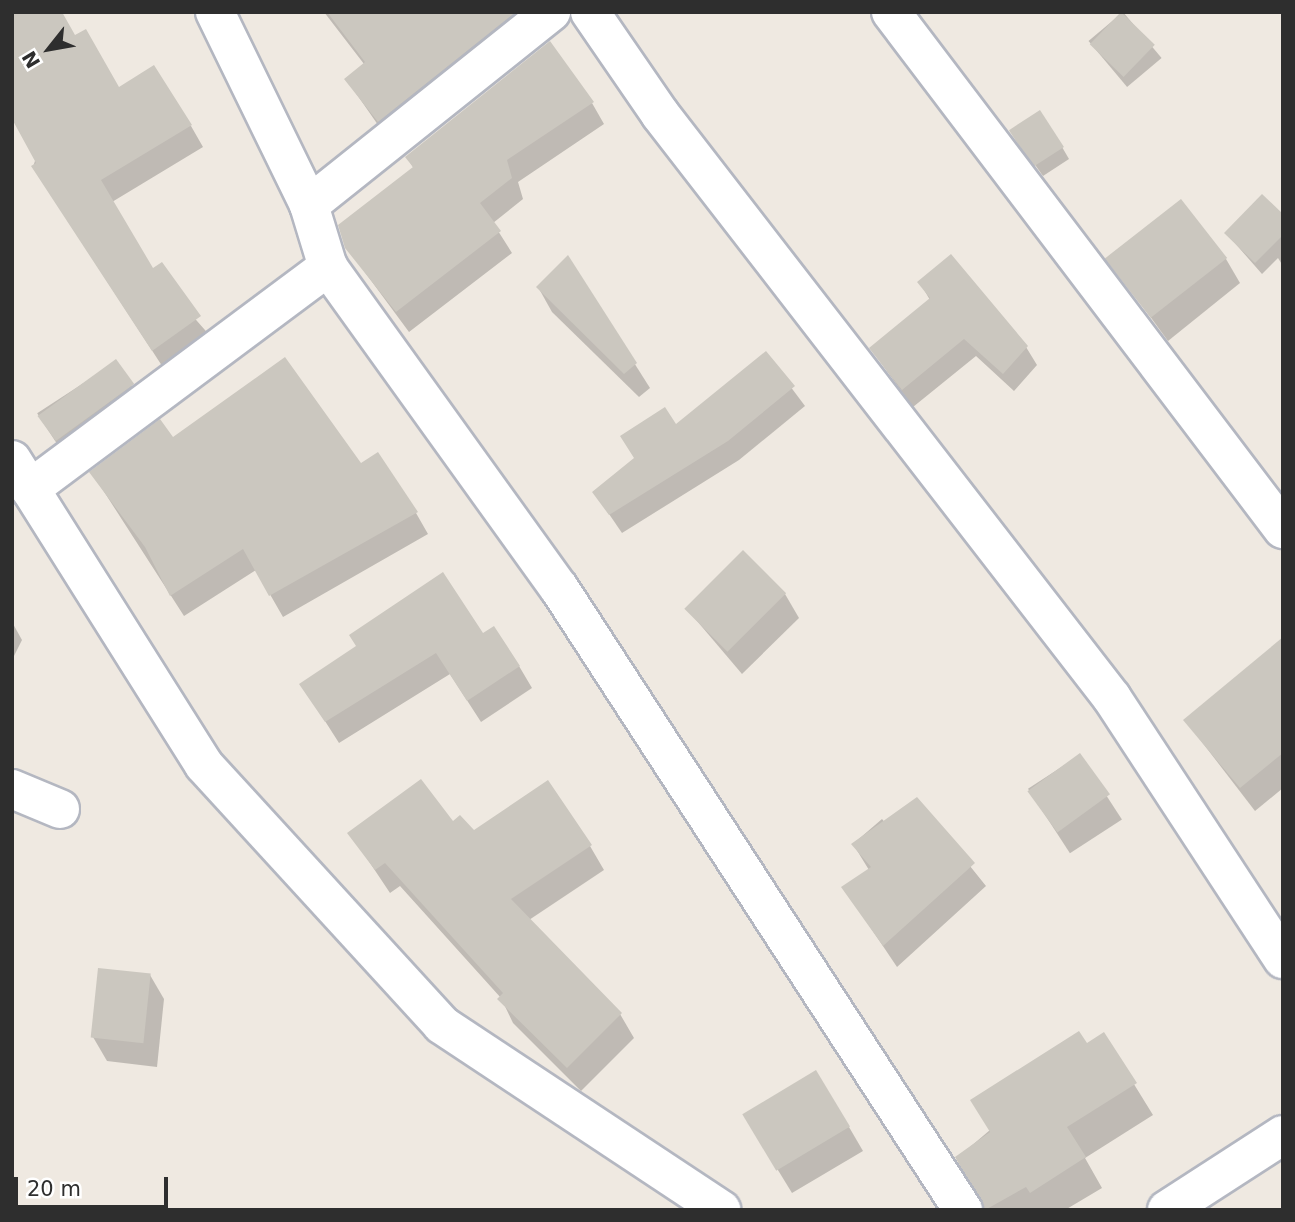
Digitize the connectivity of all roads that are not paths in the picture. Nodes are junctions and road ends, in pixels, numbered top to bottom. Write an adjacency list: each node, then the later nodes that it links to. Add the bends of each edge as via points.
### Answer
1 (215, 12): 5 (street)
2 (551, 12): 5 (street)
3 (590, 12): 11 (street, via 660,114 1112,698)
4 (891, 12): 8 (street)
5 (309, 205): 6 (street)
6 (328, 267): 7 (street); 14 (street, via 559,587)
7 (21, 475): 13 (street, via 204,765 442,1025)
8 (1283, 529)
9 (12, 789): 10 (street)
10 (60, 810)
11 (1283, 959)
12 (1283, 1135): 15 (street)
13 (721, 1210)
14 (963, 1210)
15 (1167, 1210)

